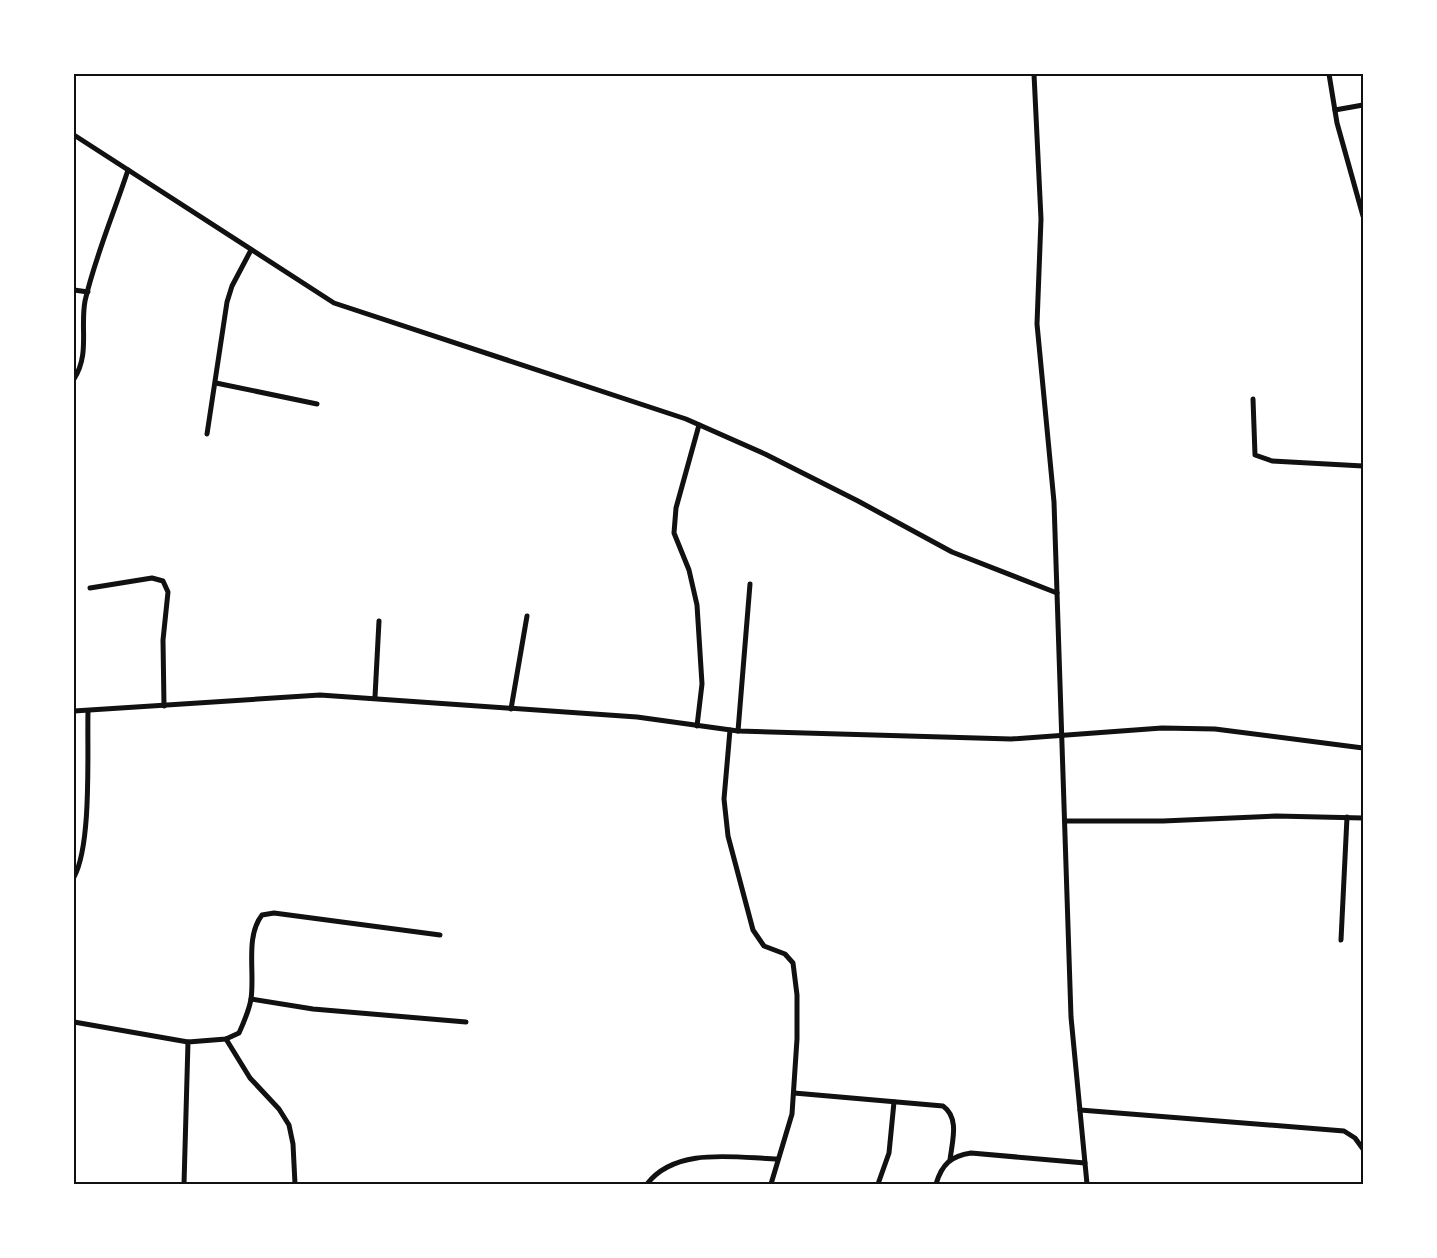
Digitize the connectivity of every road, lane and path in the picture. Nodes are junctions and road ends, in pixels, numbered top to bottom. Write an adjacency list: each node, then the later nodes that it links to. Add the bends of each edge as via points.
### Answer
1 (1034, 74): 20 (street, via 1041,219 1037,324 1054,502)
2 (1329, 74): 4 (street)
3 (1363, 105): 4 (street)
4 (1334, 110): 7 (street)
5 (74, 135): 6 (street)
6 (128, 170): 8 (street); 10 (street)
7 (1363, 216)
8 (251, 250): 12 (street, via 226,302); 15 (street, via 334,303)
9 (74, 290): 10 (street)
10 (88, 292): 11 (street, via 83,320 84,352 80,370)
11 (74, 379)
12 (216, 383): 14 (street); 16 (street)
13 (1254, 399): 17 (street, via 1255,455 1272,461)
14 (317, 404)
15 (699, 425): 20 (street, via 858,501 952,552); 28 (street, via 676,508 674,533 689,570 697,605 702,684)
16 (207, 434)
17 (1363, 466)
18 (750, 584): 30 (street)
19 (90, 588): 24 (street, via 152,578 162,581 168,592 163,640)
20 (1057, 593): 31 (street)
21 (527, 616): 25 (street)
22 (379, 621): 23 (street)
23 (375, 697): 24 (street, via 320,695); 25 (street)
24 (164, 706): 27 (street)
25 (511, 709): 28 (street, via 636,717)
26 (74, 711): 27 (street)
27 (88, 711): 36 (street, via 85,821)
28 (697, 726): 29 (street)
29 (730, 730): 30 (street); 44 (street, via 725,817 752,930 764,946 785,954 792,963 797,996)
30 (738, 731): 31 (street, via 961,739)
31 (1062, 737): 32 (street, via 1162,728 1215,729); 35 (street)
32 (1363, 748)
33 (1347, 817): 34 (street); 35 (street); 38 (street)
34 (1363, 818)
35 (1065, 820): 46 (street, via 1071,1017)
36 (74, 877)
37 (440, 935): 39 (street, via 274,913 262,915 254,934)
38 (1341, 940)
39 (251, 999): 41 (street); 42 (street, via 239,1033)
40 (74, 1022): 43 (street)
41 (466, 1022)
42 (226, 1039): 43 (street); 52 (street, via 245,1072 279,1109 289,1125)
43 (188, 1042): 51 (street)
44 (794, 1093): 45 (street); 48 (street, via 787,1135)
45 (894, 1102): 49 (street, via 936,1104 950,1111 953,1118); 55 (street, via 889,1153)
46 (1080, 1110): 47 (street, via 1344,1132 1355,1138); 50 (street)
47 (1363, 1149)
48 (778, 1159): 53 (street, via 696,1158 656,1173); 54 (street)
49 (950, 1160): 50 (street, via 959,1155 988,1153); 56 (street, via 943,1166)
50 (1085, 1164): 57 (street)
51 (184, 1184)
52 (295, 1184)
53 (647, 1184)
54 (771, 1184)
55 (878, 1184)
56 (936, 1184)
57 (1088, 1184)

